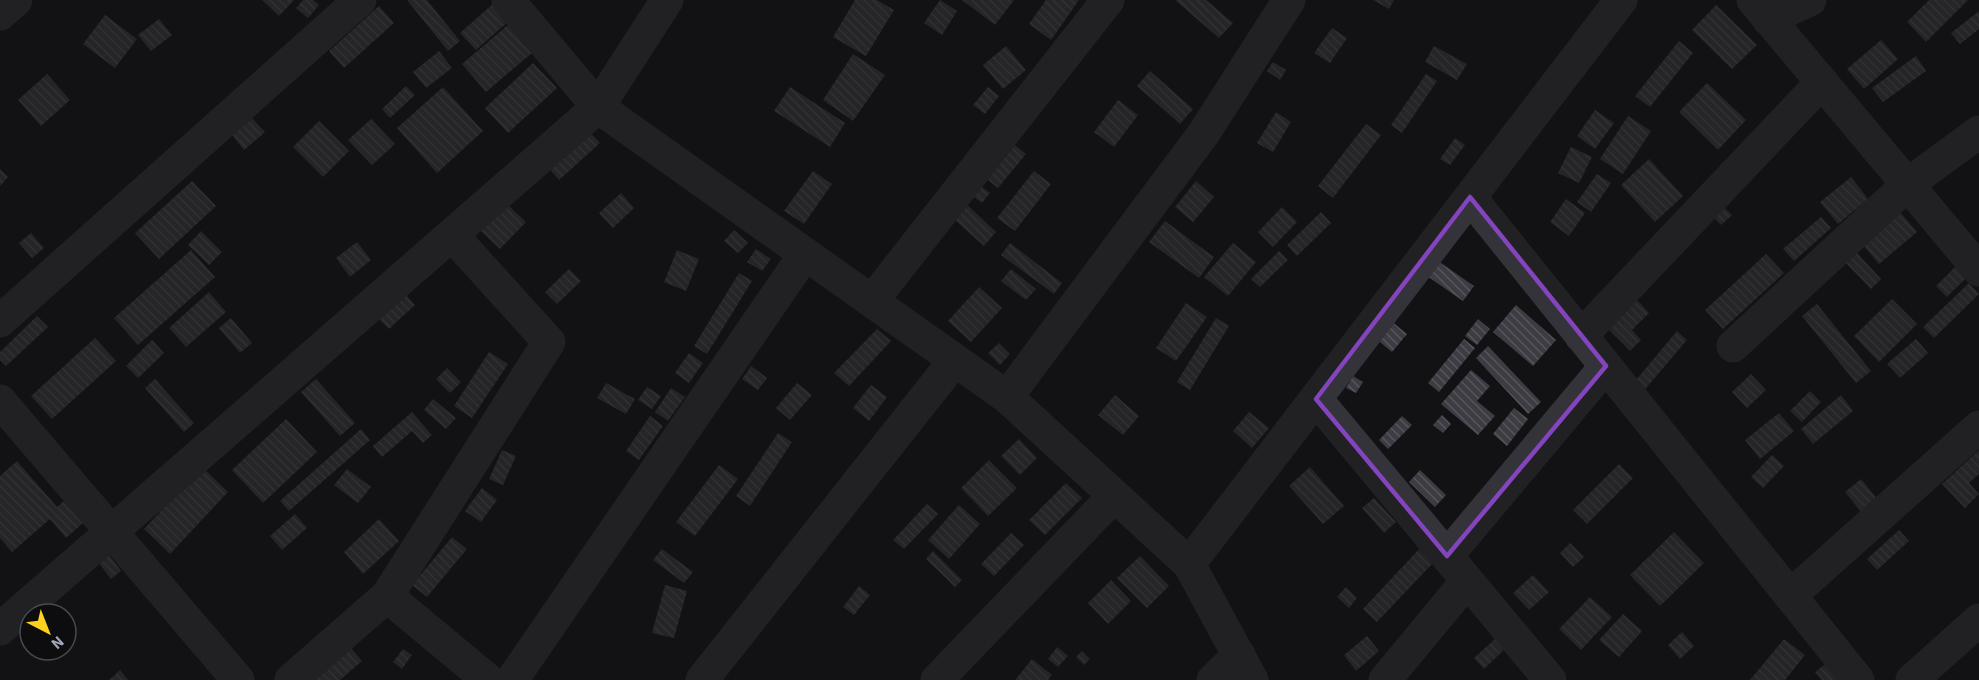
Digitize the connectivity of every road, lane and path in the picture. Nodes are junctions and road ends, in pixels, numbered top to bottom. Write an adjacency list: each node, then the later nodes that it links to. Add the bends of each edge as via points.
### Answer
1 (16, 0): 10 (street)
2 (360, 0): 20 (street)
3 (508, 0): 12 (street)
4 (667, 0): 12 (street)
5 (1108, 0): 19 (street)
6 (1288, 0): 25 (street, via 1204,133)
7 (1621, 0): 15 (street)
8 (1810, 0): 9 (street)
9 (1760, 9): 11 (street)
10 (0, 14)
11 (1822, 82): 14 (street); 21 (street)
12 (598, 107): 16 (street); 17 (street)
13 (1979, 132): 14 (street)
14 (1908, 184): 18 (street); 22 (street)
15 (1470, 197): 21 (street); 26 (street)
16 (452, 235): 30 (street); 34 (street, via 549,342)
17 (805, 254): 19 (street); 42 (street)
18 (1979, 270)
19 (872, 301): 23 (street)
20 (0, 321)
21 (1581, 336): 24 (street)
22 (1733, 346)
23 (955, 360): 25 (street); 43 (street)
24 (1606, 366): 31 (street); 35 (street)
25 (1007, 397): 29 (street)
26 (1316, 399): 31 (street); 32 (street)
27 (0, 401): 30 (street)
28 (1979, 427): 35 (street)
29 (1114, 495): 32 (street); 44 (street)
30 (112, 532): 37 (street); 39 (street)
31 (1447, 556): 33 (street)
32 (1189, 564): 38 (street)
33 (1467, 581): 46 (street); 47 (street)
34 (387, 596): 40 (street); 41 (street)
35 (1791, 596): 48 (street)
36 (1979, 620): 49 (street)
37 (0, 629)
38 (1246, 667): 45 (street)
39 (238, 680)
40 (291, 680)
41 (488, 680)
42 (512, 680)
43 (702, 680)
44 (937, 680)
45 (1213, 680)
46 (1385, 680)
47 (1550, 680)
48 (1858, 680)
49 (1912, 680)

